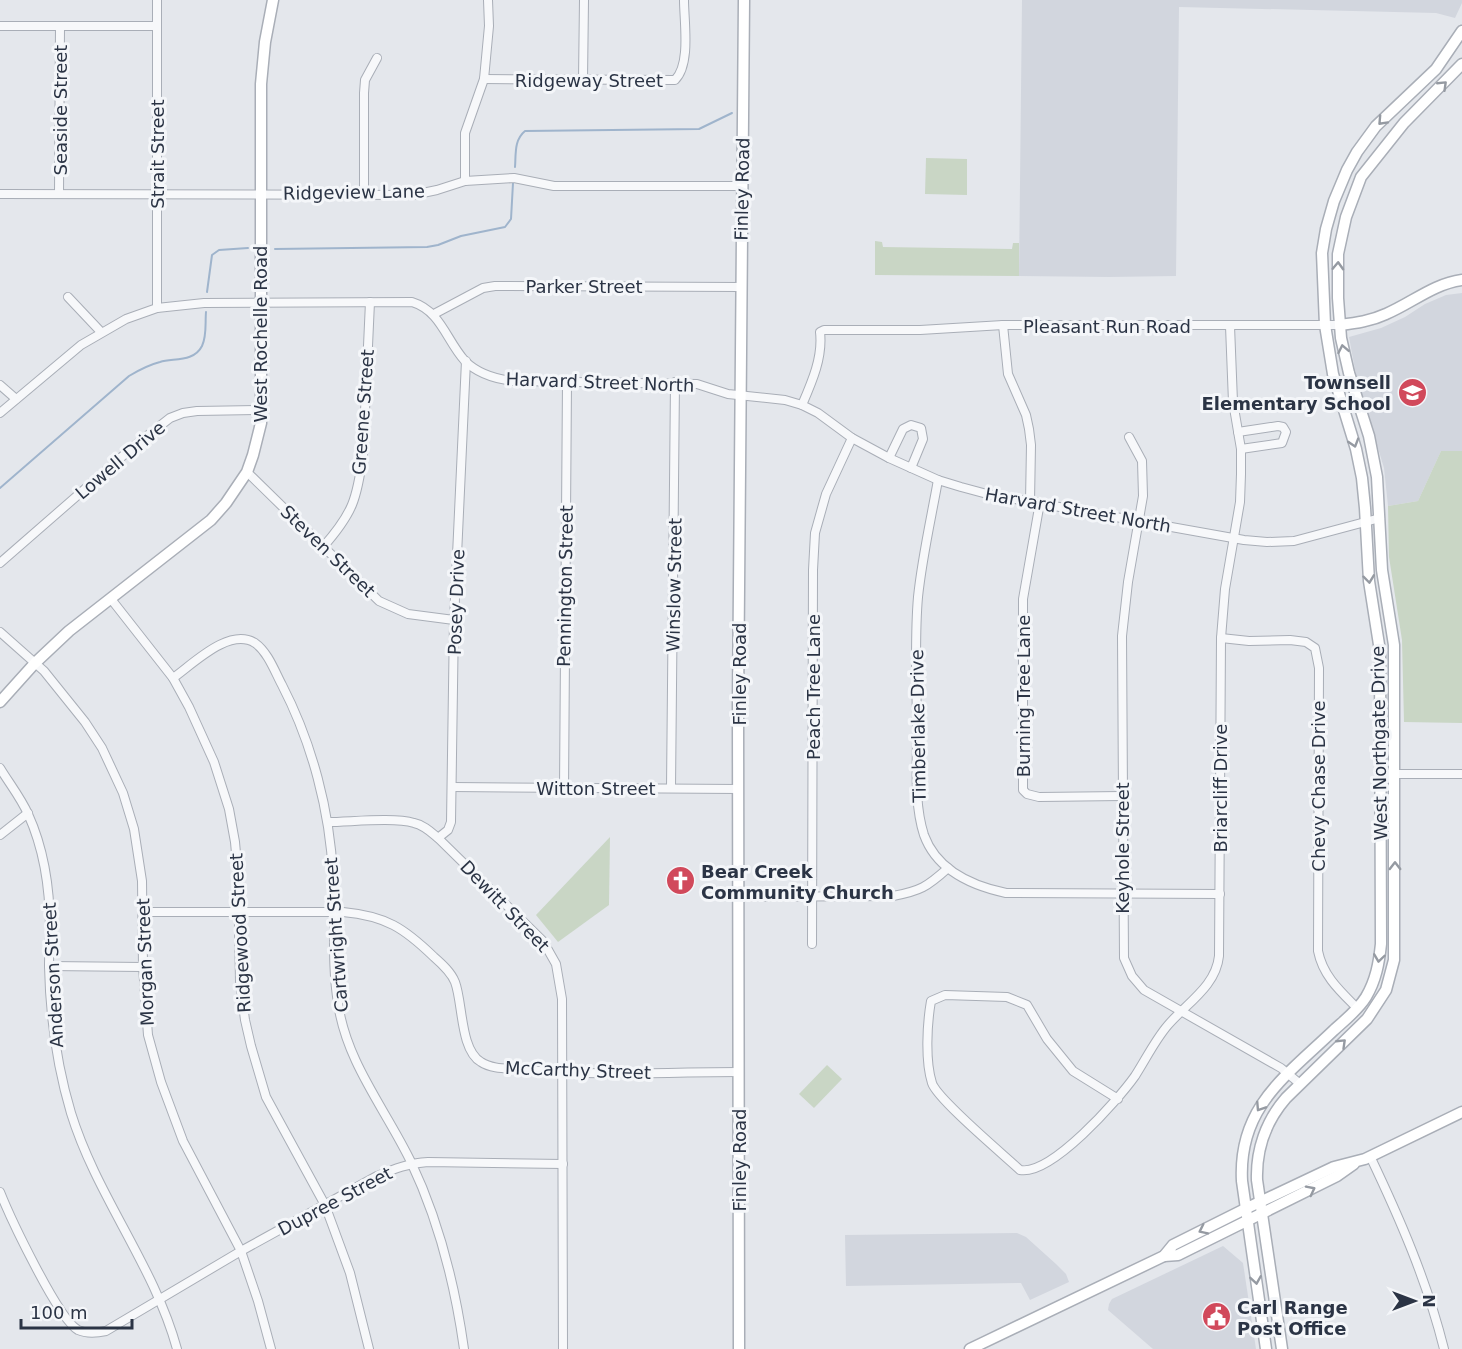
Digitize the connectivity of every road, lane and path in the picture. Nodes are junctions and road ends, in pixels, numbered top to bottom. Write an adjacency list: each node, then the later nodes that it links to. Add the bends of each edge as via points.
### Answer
1 (157, 0): 9 (street, Strait Street)
2 (273, 0): 22 (street, West Rochelle Road, via 262,65)
3 (488, 0): 13 (street)
4 (584, 0): 14 (street)
5 (684, 0): 14 (street, Ridgeway Street, via 685,64 675,80)
6 (744, 0): 18 (street, Finley Road)
7 (0, 26): 8 (street)
8 (60, 26): 9 (street); 20 (street, Seaside Street)
9 (157, 26): 21 (street, Strait Street)
10 (1461, 35): 15 (street, West Northgate Drive, via 1436,69)
11 (377, 58): 23 (street, via 365,80)
12 (1462, 64): 16 (street, West Northgate Drive, one-way to 12)
13 (484, 79): 14 (street, Ridgeway Street); 17 (street, via 465,133)
14 (583, 80)
15 (1413, 90): 16 (street); 24 (street, West Northgate Drive, one-way to 24, via 1376,126 1357,152)
16 (1425, 102): 25 (street, West Northgate Drive, via 1361,177)
17 (465, 181): 18 (street, Ridgeview Lane, via 514,178 554,186); 23 (street, Ridgeview Lane, via 413,195)
18 (742, 186): 27 (street, Finley Road)
19 (0, 194): 20 (street, Ridgeview Lane)
20 (59, 194): 21 (street, Ridgeview Lane)
21 (157, 194): 22 (street, Ridgeview Lane); 31 (street, Strait Street)
22 (261, 194): 23 (street, Ridgeview Lane); 30 (street, West Rochelle Road)
23 (364, 195)
24 (1330, 212): 25 (street); 34 (street, West Northgate Drive, via 1323,253)
25 (1346, 217): 35 (street, West Northgate Drive, one-way to 25, via 1338,254)
26 (1462, 280): 35 (street, Pleasant Run Road, via 1434,288 1384,315)
27 (741, 287): 32 (street, Parker Street, via 495,286 483,288); 42 (street, Finley Road)
28 (69, 297): 37 (street)
29 (370, 302): 30 (street); 32 (street, via 412,303); 61 (street, Greene Street, via 360,474 347,518)
30 (261, 303): 31 (street, via 195,303); 45 (street, West Rochelle Road)
31 (157, 308): 37 (street)
32 (434, 314): 38 (street, Harvard Street North)
33 (1003, 325): 36 (street, Pleasant Run Road); 44 (street, Pleasant Run Road, via 824,330 820,332 813,380); 55 (street, via 1008,374 1029,429)
34 (1325, 325): 35 (street, Pleasant Run Road); 36 (street, Pleasant Run Road); 59 (street, West Northgate Drive, one-way to 59, via 1339,397 1356,449)
35 (1340, 325): 57 (street, West Northgate Drive, one-way to 35, via 1369,436 1346,362)
36 (1230, 326): 47 (street, Briarcliff Drive)
37 (101, 332): 43 (street, via 60,360)
38 (466, 362): 39 (street, Harvard Street North, via 497,379); 64 (street, Posey Drive)
39 (567, 382): 40 (street, Harvard Street North); 76 (street, Pennington Street)
40 (675, 382): 42 (street, Harvard Street North); 75 (street, Winslow Street)
41 (0, 385): 43 (street)
42 (740, 395): 44 (street, Harvard Street North); 77 (street, Finley Road)
43 (16, 399): 46 (street)
44 (802, 405): 49 (street, Harvard Street North)
45 (262, 410): 53 (street, West Rochelle Road); 62 (street, Lowell Drive, via 196,411 170,418)
46 (0, 413)
47 (1238, 432): 50 (street, Briarcliff Drive); 50 (street, via 1278,426 1286,432 1282,443)
48 (1129, 437): 58 (street, Keyhole Street, via 1142,461)
49 (852, 438): 51 (street, Harvard Street North); 87 (street, Peach Tree Lane, via 826,494 815,533)
50 (1241, 449): 60 (street, Briarcliff Drive, via 1240,502)
51 (889, 458): 52 (street, Harvard Street North); 52 (street, via 903,429 911,425 921,428 923,439)
52 (911, 468): 54 (street, Harvard Street North)
53 (247, 472): 61 (street, Steven Street); 63 (street, West Rochelle Road, via 231,498 210,520)
54 (938, 480): 55 (street, Harvard Street North); 83 (street, Timberlake Drive, via 918,597 917,791 924,836)
55 (1030, 501): 56 (street, Harvard Street North)
56 (1040, 502): 58 (street, Harvard Street North); 78 (street, Burning Tree Lane, via 1023,599 1023,789 1039,796)
57 (1380, 518): 59 (street, Harvard Street North); 72 (street, West Northgate Drive, via 1382,570 1394,645)
58 (1140, 520): 60 (street, Harvard Street North); 78 (street, Keyhole Street, via 1122,636)
59 (1366, 521): 60 (street, Harvard Street North, via 1294,541); 71 (street, West Northgate Drive, one-way to 71, via 1369,581 1381,661)
60 (1234, 538): 66 (street, Briarcliff Drive)
61 (323, 547): 64 (street, Steven Street, via 379,601 408,614)
62 (0, 563)
63 (111, 599): 67 (street, West Rochelle Road); 68 (street, Ridgewood Street)
64 (454, 620): 74 (street, Posey Drive)
65 (0, 632): 67 (street, Morgan Street)
66 (1221, 638): 85 (street, Briarcliff Drive); 96 (street, Chevy Chase Drive, via 1299,640 1315,648 1319,668 1318,951 1328,977)
67 (35, 663): 69 (street, West Rochelle Road); 88 (street, Morgan Street, via 85,722 117,777 136,839)
68 (173, 678): 80 (street, Cartwright Street, via 225,641 236,639 255,644 265,653 291,703 312,758); 89 (street, Ridgewood Street, via 205,741 229,809 237,859)
69 (0, 702)
70 (0, 768): 79 (street, Anderson Street)
71 (1381, 774): 72 (street); 91 (street, West Northgate Drive)
72 (1395, 774): 73 (street); 92 (street, West Northgate Drive, one-way to 72)
73 (1462, 774)
74 (452, 787): 76 (street, Witton Street); 82 (street, Posey Drive, via 448,830)
75 (671, 788): 76 (street, Witton Street); 77 (street, Witton Street)
76 (564, 789)
77 (739, 789): 86 (street, Finley Road)
78 (1122, 796): 84 (street, Keyhole Street)
79 (28, 813): 81 (street); 94 (street, Anderson Street, via 49,895)
80 (328, 822): 82 (street, Dewitt Street, via 412,822); 90 (street, Cartwright Street)
81 (0, 835)
82 (438, 838): 99 (street, Dewitt Street, via 550,952 559,975 562,999)
83 (948, 868): 84 (street, Timberlake Drive, via 980,887 1006,893); 87 (street, via 932,883 909,893)
84 (1123, 893): 85 (street, Timberlake Drive); 97 (street, Keyhole Street, via 1127,968 1144,990)
85 (1220, 894): 97 (street, Briarcliff Drive, via 1218,966)
86 (739, 897): 87 (street); 98 (street, Finley Road)
87 (812, 897): 93 (street, Peach Tree Lane)
88 (144, 912): 89 (street, McCarthy Street); 95 (street, Morgan Street)
89 (239, 912): 90 (street, McCarthy Street); 110 (street, Ridgewood Street, via 244,1020 263,1087)
90 (334, 912): 99 (street, McCarthy Street, via 382,919 400,928 440,962 454,982 468,1046 476,1059 494,1067); 106 (street, Cartwright Street, via 338,1003 344,1032 357,1066)
91 (1381, 927): 92 (street); 96 (street, West Northgate Drive, one-way to 96, via 1377,971)
92 (1395, 927): 101 (street, West Northgate Drive, one-way to 92, via 1367,1019 1380,1001 1394,960)
93 (812, 944)
94 (49, 966): 95 (street); 116 (street, Anderson Street, via 54,1039 71,1112 109,1204 147,1269)
95 (143, 967): 114 (street, Morgan Street, via 148,1035 161,1082 183,1141)
96 (1357, 1008): 100 (street, West Northgate Drive)
97 (1182, 1012): 100 (street, Keyhole Street); 102 (street, Briarcliff Drive, via 1167,1026)
98 (739, 1072): 99 (street, McCarthy Street); 122 (street, Finley Road)
99 (562, 1073): 107 (street, Dewitt Street)
100 (1288, 1073): 101 (street, Keyhole Street); 111 (street, West Northgate Drive, one-way to 111, via 1251,1121 1242,1161)
101 (1299, 1083): 109 (street, West Northgate Drive, via 1276,1110 1263,1137 1257,1171)
102 (1118, 1099): 102 (street, Briarcliff Drive, via 1073,1071 1047,1039 1027,1005 1006,997 945,995 931,1001 928,1066 936,1091 1020,1170 1038,1167 1056,1156 1090,1129)
103 (1462, 1112): 104 (street)
104 (1370, 1156): 105 (street); 126 (street, via 1413,1249)
105 (1357, 1162): 109 (street, via 1334,1167); 112 (street, one-way to 105)
106 (412, 1163): 107 (street, Dupree Street); 110 (street, Dupree Street, via 377,1176); 120 (street, Cartwright Street, via 435,1221 452,1281)
107 (563, 1164): 121 (street, Dewitt Street)
108 (0, 1194): 116 (street, Dupree Street, via 64,1315 79,1330 106,1330)
109 (1260, 1202): 111 (street); 112 (street, West Northgate Drive)
110 (325, 1205): 114 (street, Dupree Street); 119 (street, Ridgewood Street, via 350,1273)
111 (1245, 1209): 113 (street, West Northgate Drive); 115 (street, one-way to 115, via 1173,1245)
112 (1262, 1215): 113 (street); 125 (street, West Northgate Drive)
113 (1247, 1222): 115 (street, via 1178,1255); 124 (street, West Northgate Drive, one-way to 124)
114 (241, 1251): 116 (street, Dupree Street); 118 (street, Morgan Street)
115 (1164, 1256): 123 (street)
116 (160, 1300): 117 (street, Anderson Street)
117 (177, 1349)
118 (271, 1349)
119 (369, 1349)
120 (464, 1349)
121 (563, 1349)
122 (739, 1349)
123 (970, 1349)
124 (1266, 1349)
125 (1282, 1349)
126 (1444, 1349)

